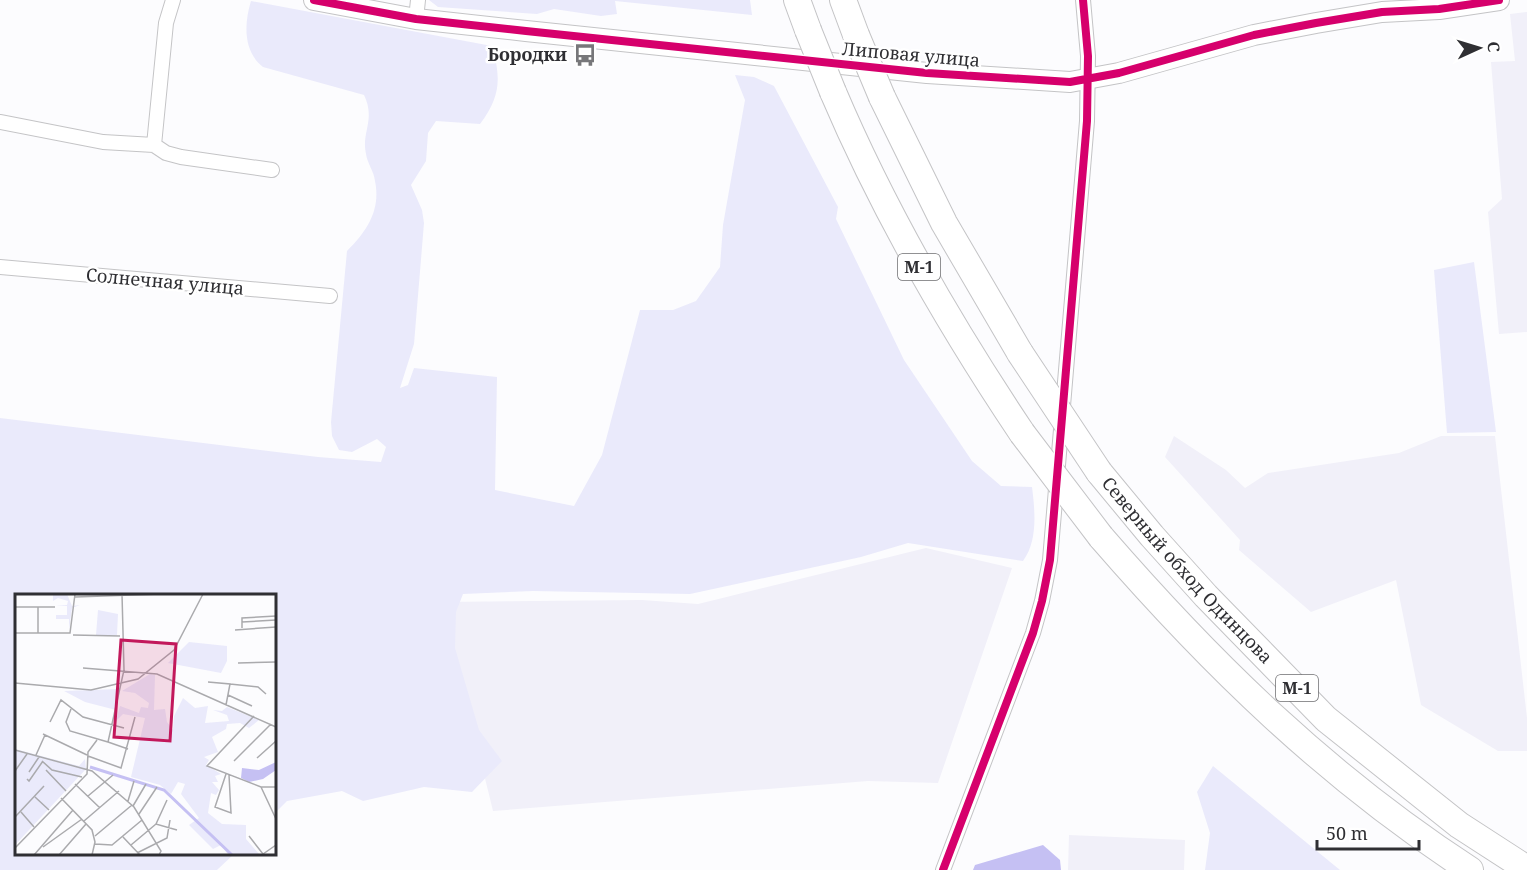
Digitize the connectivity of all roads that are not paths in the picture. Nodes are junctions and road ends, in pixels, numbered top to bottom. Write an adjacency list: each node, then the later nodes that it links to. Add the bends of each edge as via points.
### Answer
1 (173, 0): 10 (street, via 166,23)
2 (314, 0): 7 (street, Липовая улица)
3 (797, 0): 16 (highway, М-1, bridge, via 875,184 938,301 1022,433 1101,537 1170,617 1250,698 1332,771)
4 (843, 0): 14 (highway, Северный обход Одинцова / М-1, bridge, via 882,97 949,232 1020,353 1099,472 1190,579 1326,719 1459,825)
5 (1083, 0): 8 (street)
6 (1499, 0): 8 (street, Липовая улица, via 1382,12 1254,35)
7 (417, 9): 8 (street, Липовая улица, via 927,73)
8 (1087, 81): 15 (street, via 1086,133 1048,570 1033,633)
9 (1, 122): 10 (street, via 103,142)
10 (154, 145): 11 (street, via 182,157)
11 (272, 170)
12 (0, 267): 13 (street, Солнечная улица)
13 (330, 297)
14 (1527, 869)
15 (943, 870)
16 (1470, 870)

